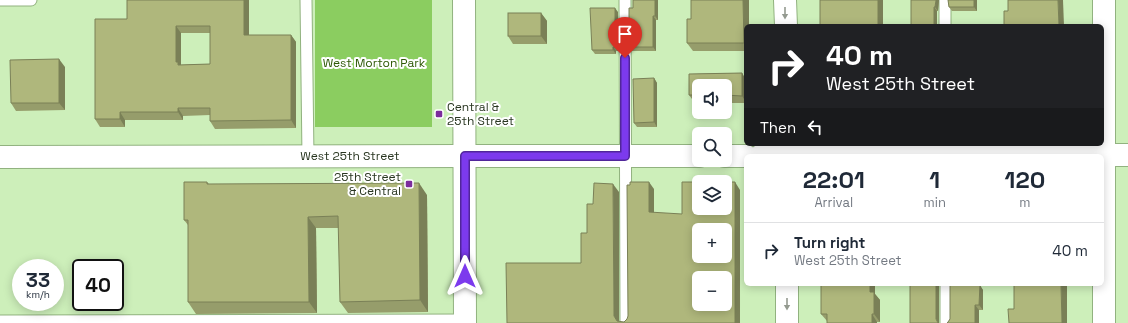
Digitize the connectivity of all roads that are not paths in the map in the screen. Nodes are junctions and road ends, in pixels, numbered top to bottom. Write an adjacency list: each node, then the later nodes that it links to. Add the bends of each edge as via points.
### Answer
1 (0, 0): 2 (lane)
2 (31, 0)
3 (306, 0): 16 (lane)
4 (464, 0): 17 (street)
5 (625, 0): 18 (lane)
6 (785, 0): 9 (street, one-way to 9)
7 (945, 0): 10 (lane)
8 (1104, 0): 14 (street)
9 (786, 24)
10 (945, 24)
11 (946, 152): 12 (street); 13 (street)
12 (866, 154)
13 (1051, 154)
14 (1104, 155): 15 (street); 30 (street)
15 (1128, 155)
16 (308, 156): 17 (street, West 25th Street); 22 (street, West 25th Street)
17 (465, 156): 18 (street, West 25th Street); 26 (street)
18 (625, 156): 19 (street, West 25th Street); 27 (lane)
19 (692, 156)
20 (732, 156): 21 (street)
21 (744, 156)
22 (0, 157)
23 (787, 286): 28 (street, one-way to 28)
24 (946, 286): 29 (lane)
25 (0, 321): 26 (lane)
26 (465, 322)
27 (626, 323)
28 (787, 323)
29 (946, 323)
30 (1104, 323)

